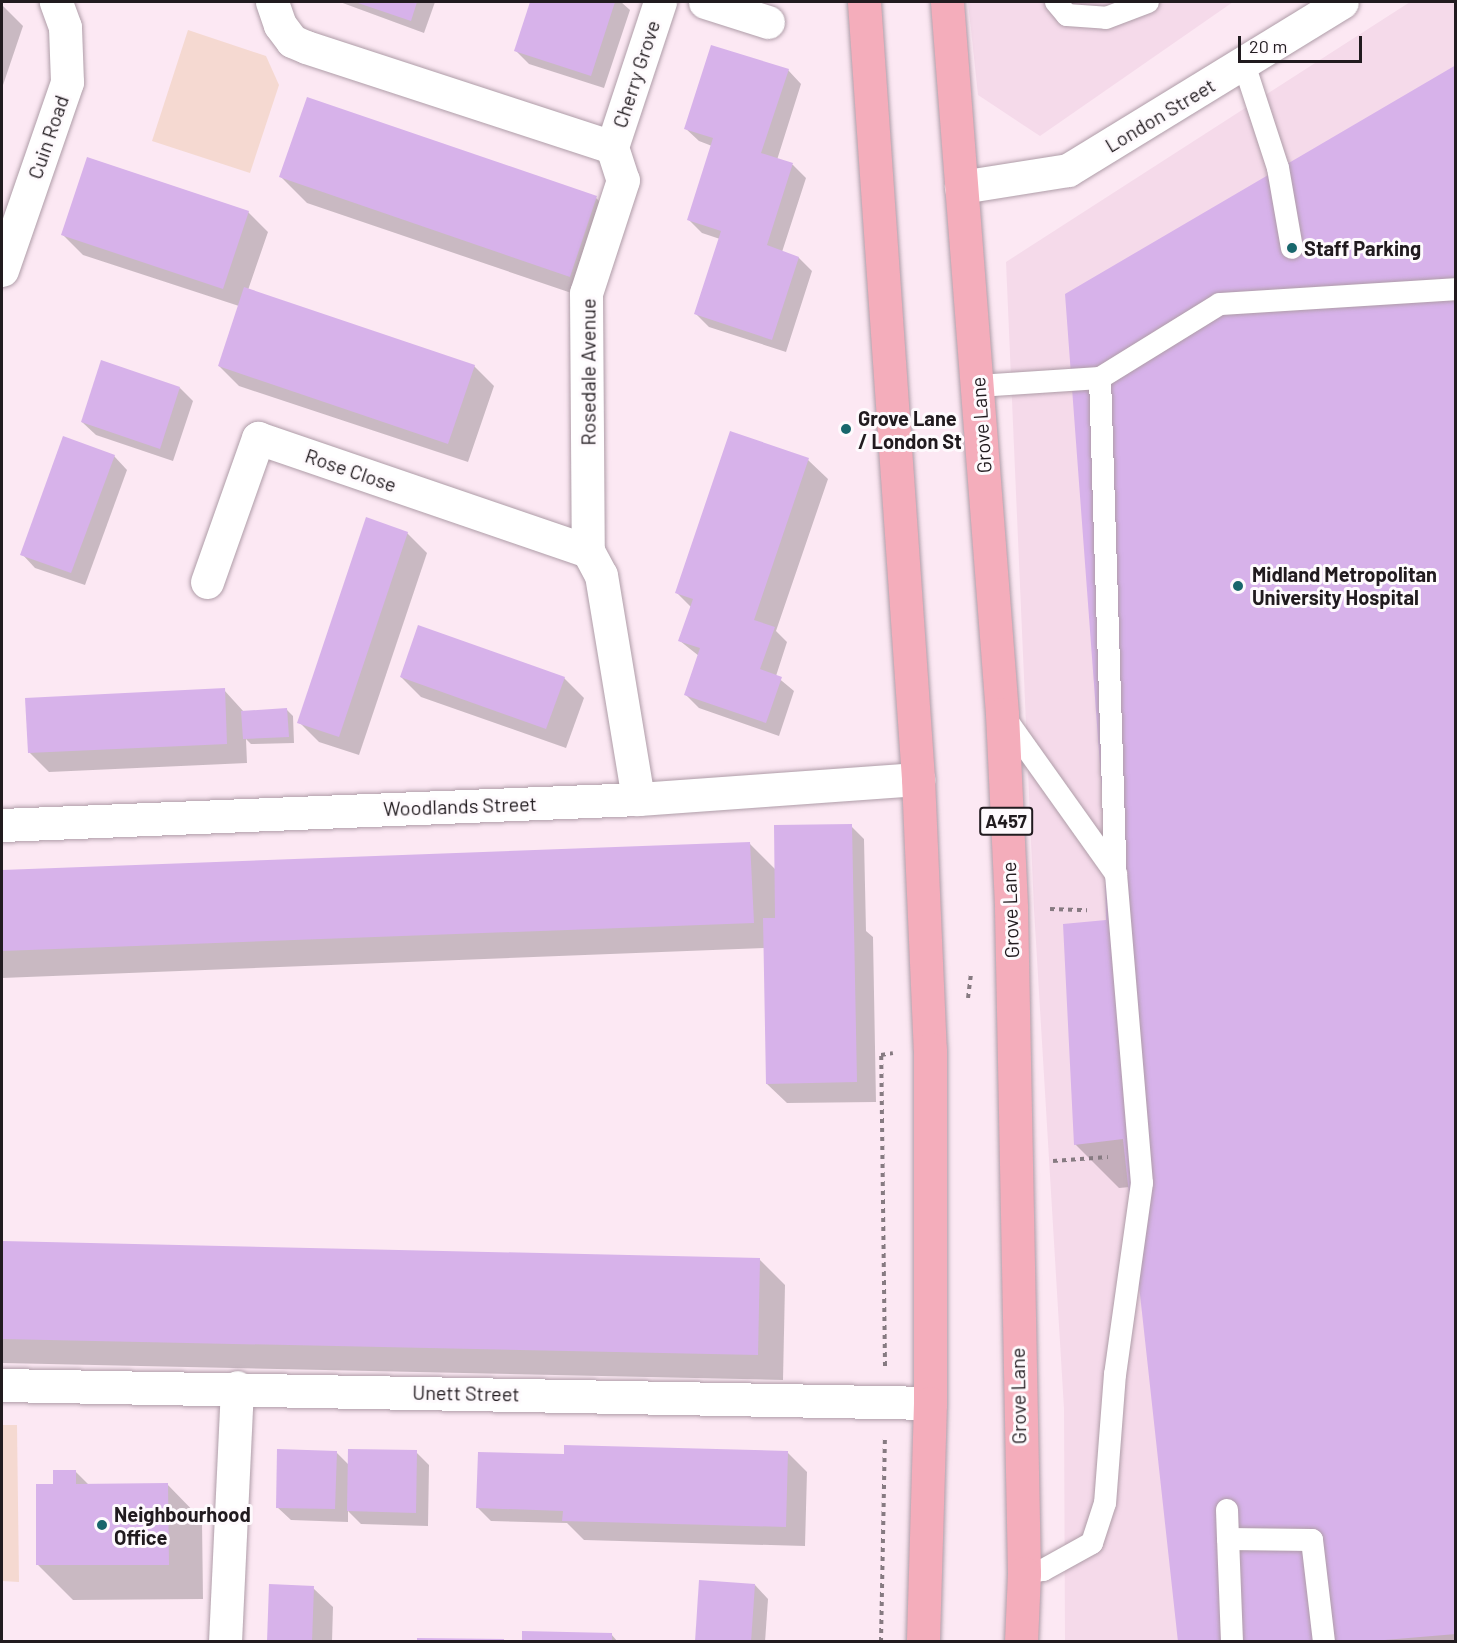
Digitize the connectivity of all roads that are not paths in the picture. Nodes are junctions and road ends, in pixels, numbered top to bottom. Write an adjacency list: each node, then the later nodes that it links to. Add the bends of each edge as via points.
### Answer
1 (56, 2): 15 (street, Cuin Road, via 65,27 67,82)
2 (272, 2): 12 (street, via 280,25 292,41 306,47)
3 (660, 2): 12 (street, Cherry Grove)
4 (705, 2): 10 (street)
5 (864, 2): 22 (main road)
6 (947, 2): 13 (main road, Grove Lane / A457)
7 (1056, 2): 8 (lane, via 1067,15 1107,18)
8 (1148, 2)
9 (1342, 2): 11 (street, London Street)
10 (768, 22)
11 (1244, 64): 13 (street, London Street, via 1068,170); 14 (lane, via 1278,168)
12 (612, 147): 19 (street, Rosedale Avenue, via 623,180 586,292)
13 (961, 187): 18 (main road, Grove Lane / A457)
14 (1292, 248)
15 (2, 270)
16 (1455, 289): 17 (lane, via 1220,304)
17 (1100, 378): 18 (lane); 25 (lane)
18 (978, 386): 21 (main road, Grove Lane / A457)
19 (588, 551): 20 (street, Rose Close, via 258,438); 23 (street, Rosedale Avenue, via 601,575)
20 (207, 582)
21 (1002, 714): 25 (lane); 31 (main road, Grove Lane / A457, via 1011,908)
22 (918, 779): 23 (street, Woodlands Street); 28 (main road, via 930,1049)
23 (638, 799): 24 (street, Woodlands Street)
24 (2, 825)
25 (1116, 874): 31 (lane, via 1142,1183 1115,1374 1105,1503 1092,1543 1043,1570)
26 (2, 1385): 27 (street, Unett Street)
27 (237, 1387): 28 (street, Unett Street); 32 (street)
28 (930, 1403): 33 (main road)
29 (1227, 1510): 30 (lane)
30 (1228, 1539): 35 (lane); 36 (lane, via 1312,1540)
31 (1024, 1573): 34 (main road, Grove Lane / A457)
32 (225, 1641)
33 (923, 1641)
34 (1021, 1641)
35 (1232, 1641)
36 (1324, 1641)

